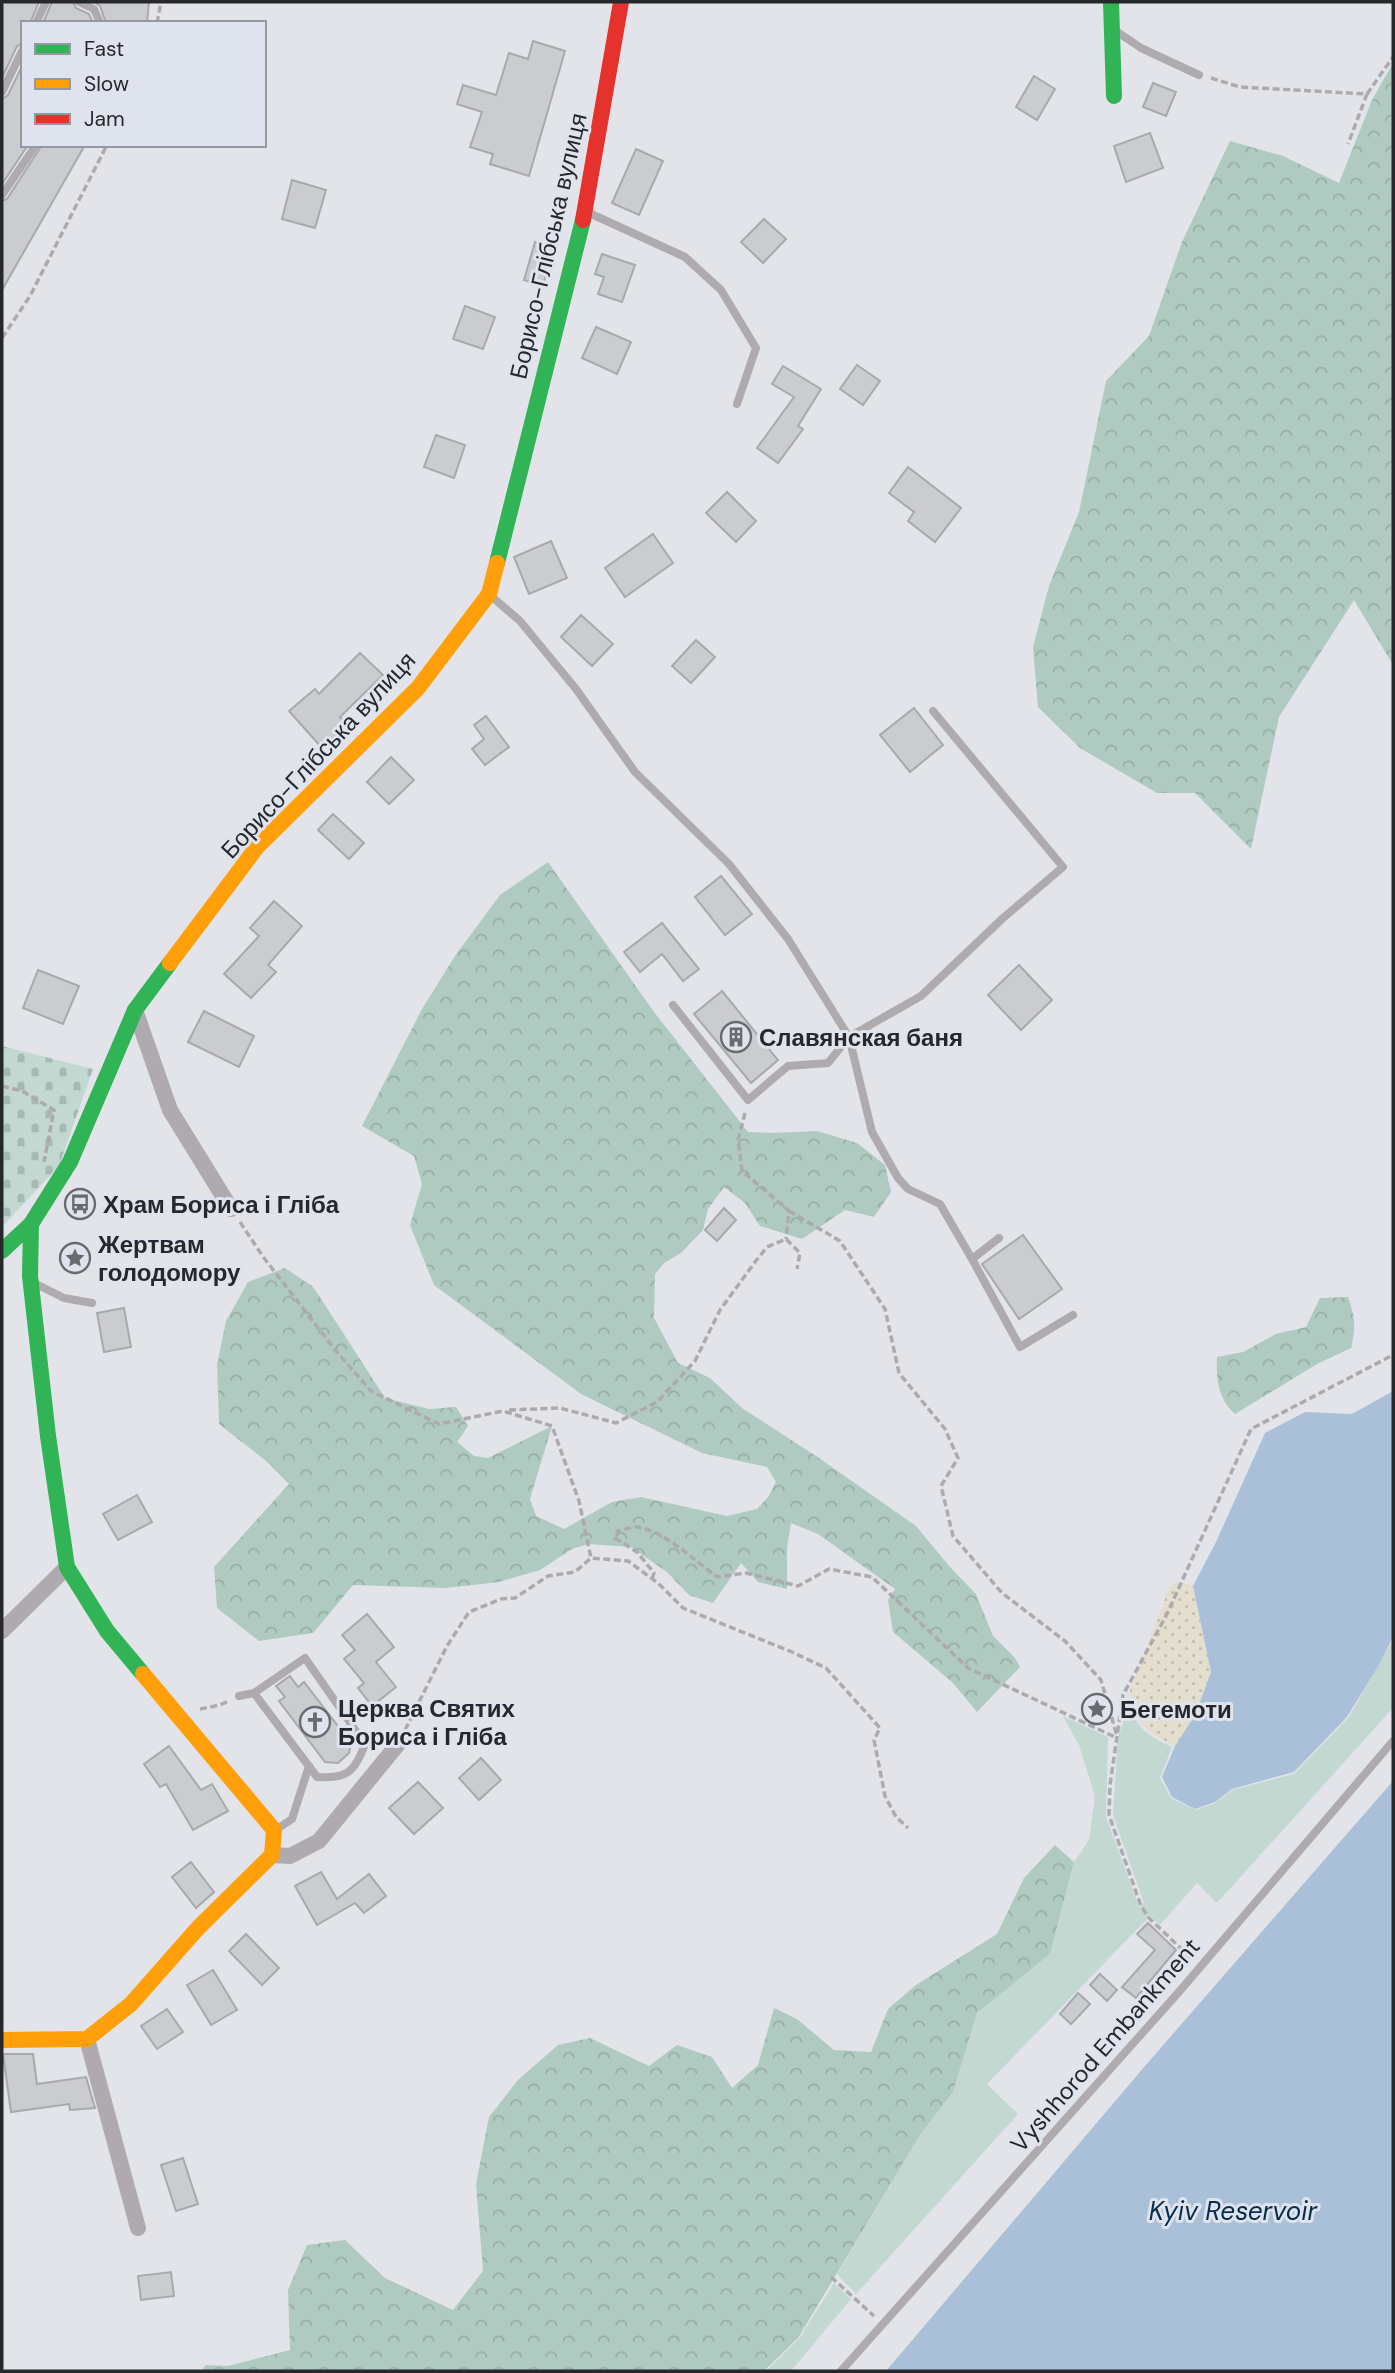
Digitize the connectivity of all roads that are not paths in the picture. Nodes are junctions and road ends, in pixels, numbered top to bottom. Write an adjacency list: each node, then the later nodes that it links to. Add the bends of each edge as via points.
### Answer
1 (46, 2): 5 (lane)
2 (79, 2): 6 (lane, via 94,9)
3 (621, 2): 14 (street, Борисо-Глібська вулиця)
4 (1111, 2): 7 (street)
5 (37, 21)
6 (99, 21)
7 (1112, 29): 9 (lane); 11 (street)
8 (21, 53): 10 (lane)
9 (1199, 75)
10 (2, 92)
11 (1114, 96)
12 (35, 147): 13 (lane)
13 (2, 195)
14 (585, 210): 15 (lane, via 685,257 721,290 756,348); 16 (street, Борисо-Глібська вулиця)
15 (737, 404)
16 (489, 594): 19 (street, Борисо-Глібська вулиця, via 418,688 257,847); 20 (lane, via 520,621 576,689 635,772 729,864 788,939)
17 (933, 711): 20 (lane, via 1063,867 921,996)
18 (673, 1005): 20 (lane, via 748,1100 788,1066 828,1063)
19 (135, 1010): 21 (street, via 170,1110); 22 (street, Борисо-Глібська вулиця, via 69,1162)
20 (849, 1037): 25 (lane, via 872,1132 908,1189 940,1203)
21 (231, 1209)
22 (31, 1224): 24 (street, Борисо-Глібська вулиця); 26 (street)
23 (999, 1238): 25 (lane)
24 (2, 1251)
25 (972, 1259): 28 (lane, via 1020,1347)
26 (31, 1282): 27 (lane, via 64,1298); 29 (street)
27 (92, 1303)
28 (1073, 1315)
29 (67, 1567): 30 (street); 36 (street, via 107,1632)
30 (2, 1631)
31 (254, 1693): 32 (lane); 35 (lane); 35 (lane, via 305,1658 365,1744 357,1766 338,1778 317,1777)
32 (239, 1696)
33 (1393, 1741): 41 (lane, Vyshhorod Embankment)
34 (398, 1744): 37 (street, via 319,1841 290,1856)
35 (309, 1766): 36 (lane, via 292,1819)
36 (274, 1830): 37 (street)
37 (272, 1855): 38 (street, via 198,1928 131,2004)
38 (87, 2039): 39 (street); 40 (street)
39 (2, 2040)
40 (138, 2228)
41 (841, 2371)

